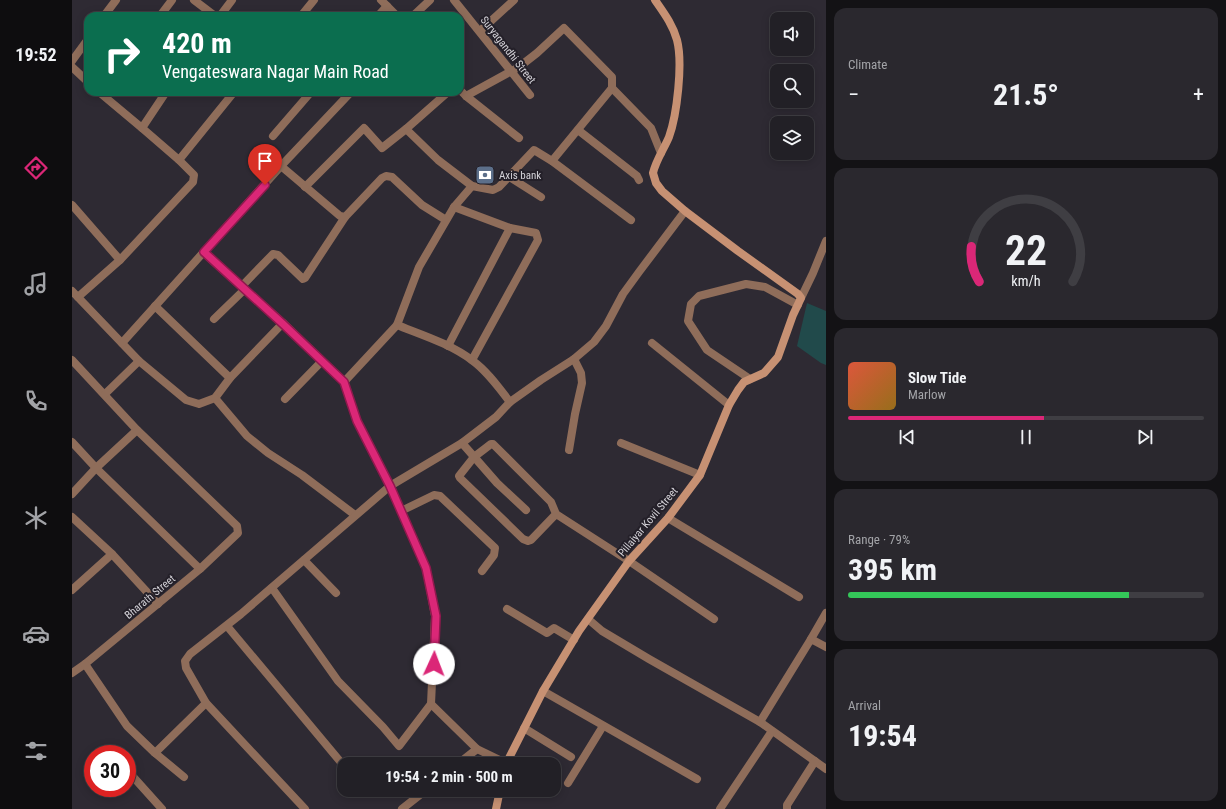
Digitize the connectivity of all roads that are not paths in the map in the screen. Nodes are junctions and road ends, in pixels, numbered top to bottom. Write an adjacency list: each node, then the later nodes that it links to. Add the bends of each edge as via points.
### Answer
1 (116, 0): 11 (street)
2 (172, 0): 12 (street)
3 (194, 0): 13 (street)
4 (232, 0): 14 (street)
5 (314, 0): 15 (street)
6 (430, 0): 17 (street)
7 (454, 0): 18 (street, Suryagandhi Street)
8 (514, 0): 18 (street)
9 (656, 0): 38 (street, via 674,31 680,63 673,122)
10 (384, 3): 16 (street)
11 (107, 12)
12 (163, 12)
13 (210, 12)
14 (223, 12)
15 (304, 12)
16 (393, 12)
17 (417, 12)
18 (480, 31): 22 (street, Suryagandhi Street)
19 (84, 45): 20 (street)
20 (72, 62)
21 (72, 67): 23 (street)
22 (512, 72): 24 (street, via 564,28 612,78); 31 (street); 32 (street, Suryagandhi Street)
23 (84, 78)
24 (612, 88): 35 (street); 38 (street, via 650,128)
25 (105, 96): 33 (street)
26 (163, 96): 33 (street)
27 (231, 96): 39 (street)
28 (307, 96): 36 (street)
29 (347, 96): 41 (street)
30 (443, 96): 34 (street)
31 (466, 96): 37 (street)
32 (530, 96)
33 (142, 128): 39 (street)
34 (406, 129): 44 (street, via 438,160); 45 (street, via 382,148 364,128)
35 (578, 130): 40 (street); 43 (street)
36 (272, 136)
37 (519, 138)
38 (661, 153): 49 (street, via 652,173 653,177 662,191)
39 (179, 160): 56 (street, via 194,175 193,182)
40 (552, 161): 42 (street, via 534,150); 52 (street)
41 (282, 166): 45 (street); 55 (street)
42 (508, 176): 44 (street, via 493,190); 46 (street)
43 (639, 180)
44 (472, 186): 48 (street)
45 (306, 187): 50 (street, via 340,216)
46 (541, 196)
47 (72, 205): 56 (street)
48 (454, 207): 51 (street); 53 (street)
49 (685, 211): 59 (street, via 798,294); 67 (street, via 623,294 594,342)
50 (345, 217): 51 (street, via 386,176 392,177 422,205); 57 (street, via 305,278 278,255 273,254)
51 (446, 220): 63 (street, via 420,267)
52 (631, 220)
53 (510, 228): 66 (street); 69 (street, via 536,233 538,240)
54 (826, 241): 59 (street)
55 (204, 252): 57 (street); 60 (street)
56 (120, 260): 58 (street)
57 (243, 287): 61 (street); 62 (street)
58 (75, 294): 64 (street)
59 (800, 302): 73 (street, Pillaiyar Kovil Street, via 778,357 764,373); 73 (street, via 765,287 746,284 699,296 691,304 688,321 707,350)
60 (155, 306): 64 (street); 72 (street)
61 (214, 319)
62 (283, 324): 71 (street); 72 (street)
63 (397, 325): 66 (street); 74 (street)
64 (122, 343): 70 (street)
65 (652, 343): 79 (street)
66 (448, 346): 69 (street)
67 (574, 359): 78 (street); 84 (street, via 581,373 582,383)
68 (72, 360): 75 (street)
69 (472, 360): 78 (street, via 488,374)
70 (139, 361): 75 (street); 76 (street, via 186,400 199,404)
71 (322, 361): 74 (street); 77 (street)
72 (230, 378): 76 (street)
73 (750, 379): 79 (street, Pillaiyar Kovil Street, via 744,382)
74 (344, 382): 88 (street, via 357,421)
75 (105, 394): 80 (street)
76 (214, 398): 93 (street, via 247,436 268,453 302,474)
77 (285, 399)
78 (510, 402): 82 (street, via 496,417)
79 (729, 405): 87 (street, Pillaiyar Kovil Street)
80 (137, 430): 86 (street); 99 (street, Bharath Street, via 237,526 238,533)
81 (72, 442): 86 (street)
82 (462, 443): 85 (street); 88 (street)
83 (621, 443): 87 (street)
84 (569, 450)
85 (474, 458): 90 (street); 92 (street, via 491,444 495,445 551,502); 92 (street, via 460,474 460,478 523,539 532,540)
86 (96, 468): 89 (street); 99 (street)
87 (700, 475): 95 (street, Pillaiyar Kovil Street)
88 (390, 486): 91 (street); 93 (street)
89 (72, 494)
90 (526, 510)
91 (401, 511): 100 (street, via 434,495 440,496 494,548 494,555); 118 (street, via 426,568 436,616)
92 (556, 514): 98 (street)
93 (354, 515): 97 (street)
94 (72, 517): 96 (street)
95 (668, 518): 98 (street, Pillaiyar Kovil Street); 104 (street)
96 (112, 554): 102 (street); 105 (street)
97 (304, 560): 101 (street); 103 (street)
98 (629, 561): 108 (street, Pillaiyar Kovil Street); 109 (street)
99 (200, 569): 105 (street, Bharath Street)
100 (482, 571)
101 (272, 588): 110 (street); 118 (street, via 338,680 399,746)
102 (72, 590)
103 (336, 593)
104 (799, 597)
105 (158, 604): 114 (street, Bharath Street)
106 (507, 609): 112 (street, via 547,633 554,628)
107 (826, 613): 111 (street)
108 (588, 619): 112 (street, Pillaiyar Kovil Street); 119 (street, via 602,631 648,659)
109 (714, 619)
110 (227, 626): 117 (street, via 190,654 186,660 186,668); 129 (street)
111 (811, 639): 113 (street); 119 (street)
112 (574, 640): 116 (street, Pillaiyar Kovil Street)
113 (826, 647)
114 (85, 664): 115 (street, Bharath Street); 124 (street, via 127,726)
115 (72, 673)
116 (543, 691): 120 (street); 121 (street, Pillaiyar Kovil Street)
117 (206, 703): 124 (street); 140 (street)
118 (431, 704): 123 (street)
119 (760, 722): 122 (street)
120 (603, 726): 133 (street); 135 (street)
121 (524, 728): 127 (street, Pillaiyar Kovil Street); 128 (street)
122 (772, 731): 130 (street); 138 (street)
123 (477, 749): 125 (street); 126 (street)
124 (155, 753): 132 (street)
125 (467, 757)
126 (492, 757)
127 (510, 757)
128 (571, 757)
129 (337, 758)
130 (815, 761): 131 (street); 143 (street, via 787,805)
131 (826, 769)
132 (184, 777)
133 (696, 779)
134 (136, 780): 139 (street)
135 (568, 783)
136 (417, 797): 141 (street)
137 (499, 797): 142 (street)
138 (722, 808)
139 (162, 809)
140 (305, 809)
141 (402, 809)
142 (496, 809)
143 (787, 809)

